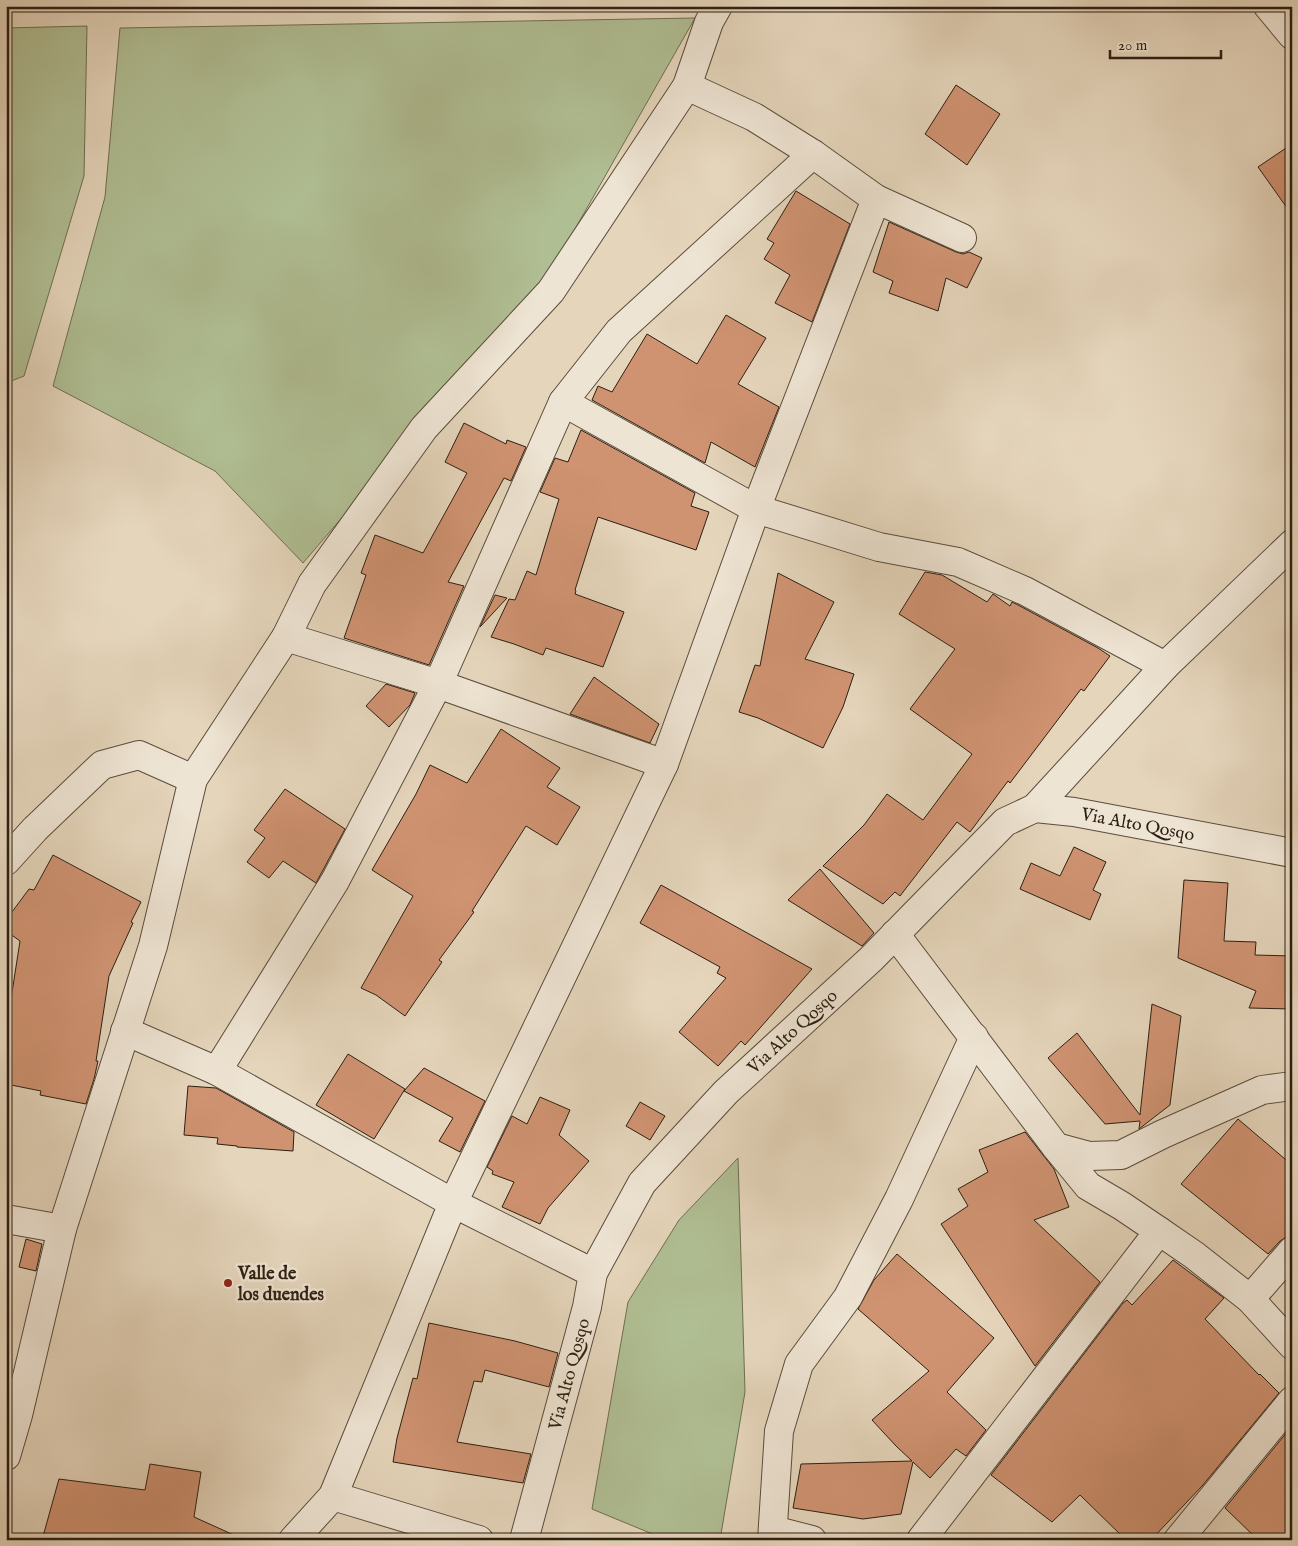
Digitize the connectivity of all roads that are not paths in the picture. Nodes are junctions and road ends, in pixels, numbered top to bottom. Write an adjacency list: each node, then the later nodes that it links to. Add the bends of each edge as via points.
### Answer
1 (718, 6): 4 (street, via 709,22)
2 (1268, 6): 3 (street)
3 (1292, 35)
4 (687, 86): 5 (street, via 754,117); 11 (street, via 551,291 424,428 312,584)
5 (813, 154): 6 (street); 8 (street, via 619,331)
6 (876, 199): 7 (street); 9 (street)
7 (962, 238)
8 (563, 402): 9 (street); 13 (street)
9 (756, 508): 12 (street, via 879,547 958,562 1025,591); 14 (street)
10 (1292, 544): 12 (street)
11 (286, 637): 13 (street); 15 (street)
12 (1165, 666): 16 (street)
13 (438, 684): 14 (street); 22 (street, via 335,881)
14 (664, 764): 25 (street)
15 (193, 780): 18 (street, via 139,755 102,765); 20 (street, via 153,946)
16 (1036, 808): 17 (street, Via Alto Qosqo, via 1074,812); 19 (street, Via Alto Qosqo, via 1005,822)
17 (1292, 853)
18 (6, 861)
19 (895, 934): 21 (street); 30 (street, Via Alto Qosqo, via 726,1092 642,1182)
20 (125, 1031): 22 (street); 27 (street)
21 (974, 1038): 24 (street); 36 (street, via 899,1199 848,1297 799,1364 779,1431)
22 (217, 1071): 25 (street)
23 (1292, 1086): 24 (street, via 1262,1090 1121,1155 1089,1156)
24 (1056, 1147): 28 (street, via 1088,1186)
25 (453, 1203): 30 (street); 35 (street)
26 (6, 1219): 27 (street)
27 (62, 1229): 34 (street)
28 (1159, 1231): 31 (street); 41 (street)
29 (1292, 1251): 31 (street)
30 (593, 1273): 39 (street, Via Alto Qosqo, via 587,1307)
31 (1250, 1298): 32 (street)
32 (1292, 1345)
33 (1292, 1401): 42 (street)
34 (6, 1456)
35 (333, 1496): 37 (street); 38 (street)
36 (773, 1535): 40 (street)
37 (293, 1540)
38 (479, 1540)
39 (524, 1540)
40 (812, 1540)
41 (921, 1540)
42 (1178, 1540)

